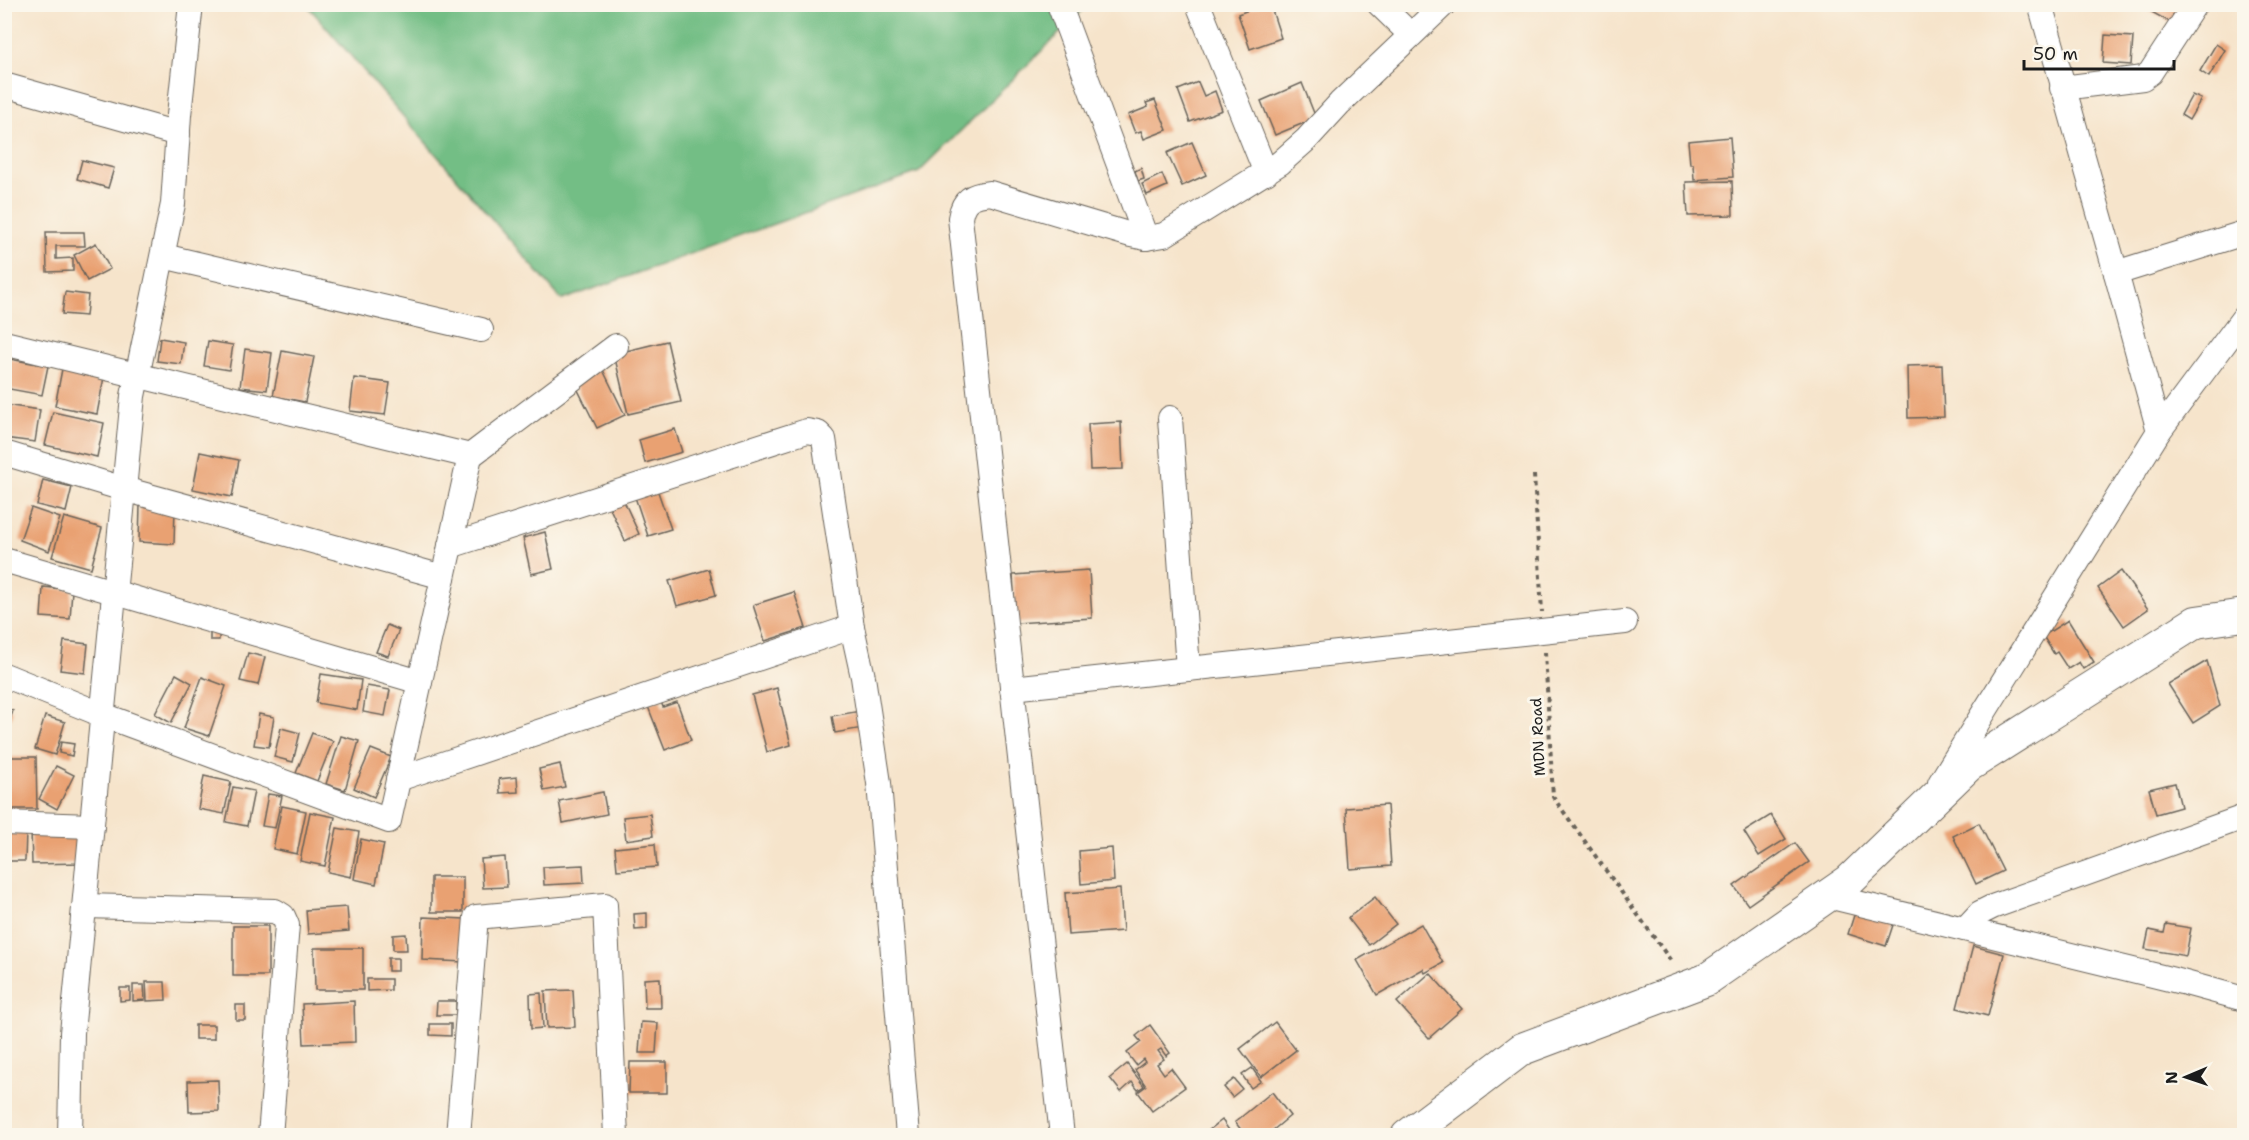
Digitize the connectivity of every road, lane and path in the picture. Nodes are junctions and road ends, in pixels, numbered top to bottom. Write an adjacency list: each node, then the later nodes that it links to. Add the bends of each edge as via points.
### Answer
1 (191, 4): 11 (street)
2 (1059, 4): 14 (street)
3 (1198, 4): 12 (street)
4 (1379, 4): 8 (street)
5 (1444, 4): 8 (street)
6 (2195, 4): 10 (street, via 2143,78)
7 (2039, 6): 10 (street)
8 (1411, 35): 12 (street, via 1306,140)
9 (4, 85): 11 (street)
10 (2062, 88): 16 (street)
11 (178, 134): 15 (street, via 173,204)
12 (1266, 173): 14 (street, via 1164,235)
13 (2244, 233): 16 (street)
14 (1146, 238): 39 (street, via 990,193 966,200 961,209)
15 (163, 256): 18 (street); 21 (street)
16 (2116, 273): 23 (street)
17 (2243, 326): 23 (street)
18 (481, 330)
19 (4, 343): 21 (street)
20 (616, 346): 25 (street)
21 (137, 376): 25 (street); 27 (street)
22 (1170, 417): 36 (street)
23 (2159, 431): 42 (street)
24 (4, 453): 27 (street)
25 (470, 456): 28 (street)
26 (1534, 475): 35 (path, MDN Road)
27 (124, 489): 30 (street); 31 (street)
28 (450, 546): 30 (street); 34 (street, via 807,431 818,433 824,439)
29 (4, 560): 31 (street)
30 (443, 577): 38 (street)
31 (115, 593): 38 (street); 40 (street)
32 (2244, 615): 42 (main road, via 2196,622 1968,766)
33 (1624, 622): 35 (street)
34 (852, 627): 41 (street); 55 (street, via 879,783)
35 (1544, 630): 36 (street); 49 (path, MDN Road, via 1553,797)
36 (1188, 669): 39 (street)
37 (4, 675): 40 (street)
38 (420, 682): 41 (street)
39 (1012, 688): 56 (street)
40 (103, 715): 41 (street, via 389,821); 45 (street)
41 (398, 779)
42 (1922, 810): 46 (main road, via 1849,881)
43 (2244, 817): 48 (street, via 1992,907)
44 (4, 823): 45 (street)
45 (92, 826): 47 (street)
46 (1828, 896): 48 (street); 57 (main road, via 1707,980 1522,1049)
47 (85, 906): 51 (street, via 72,1033); 52 (street, via 275,911 283,916 287,925)
48 (1965, 929): 50 (street)
49 (1671, 961)
50 (2244, 999)
51 (70, 1136)
52 (270, 1136)
53 (458, 1136): 54 (street, via 476,917 604,905)
54 (616, 1136)
55 (908, 1136)
56 (1062, 1136)
57 (1407, 1136)

